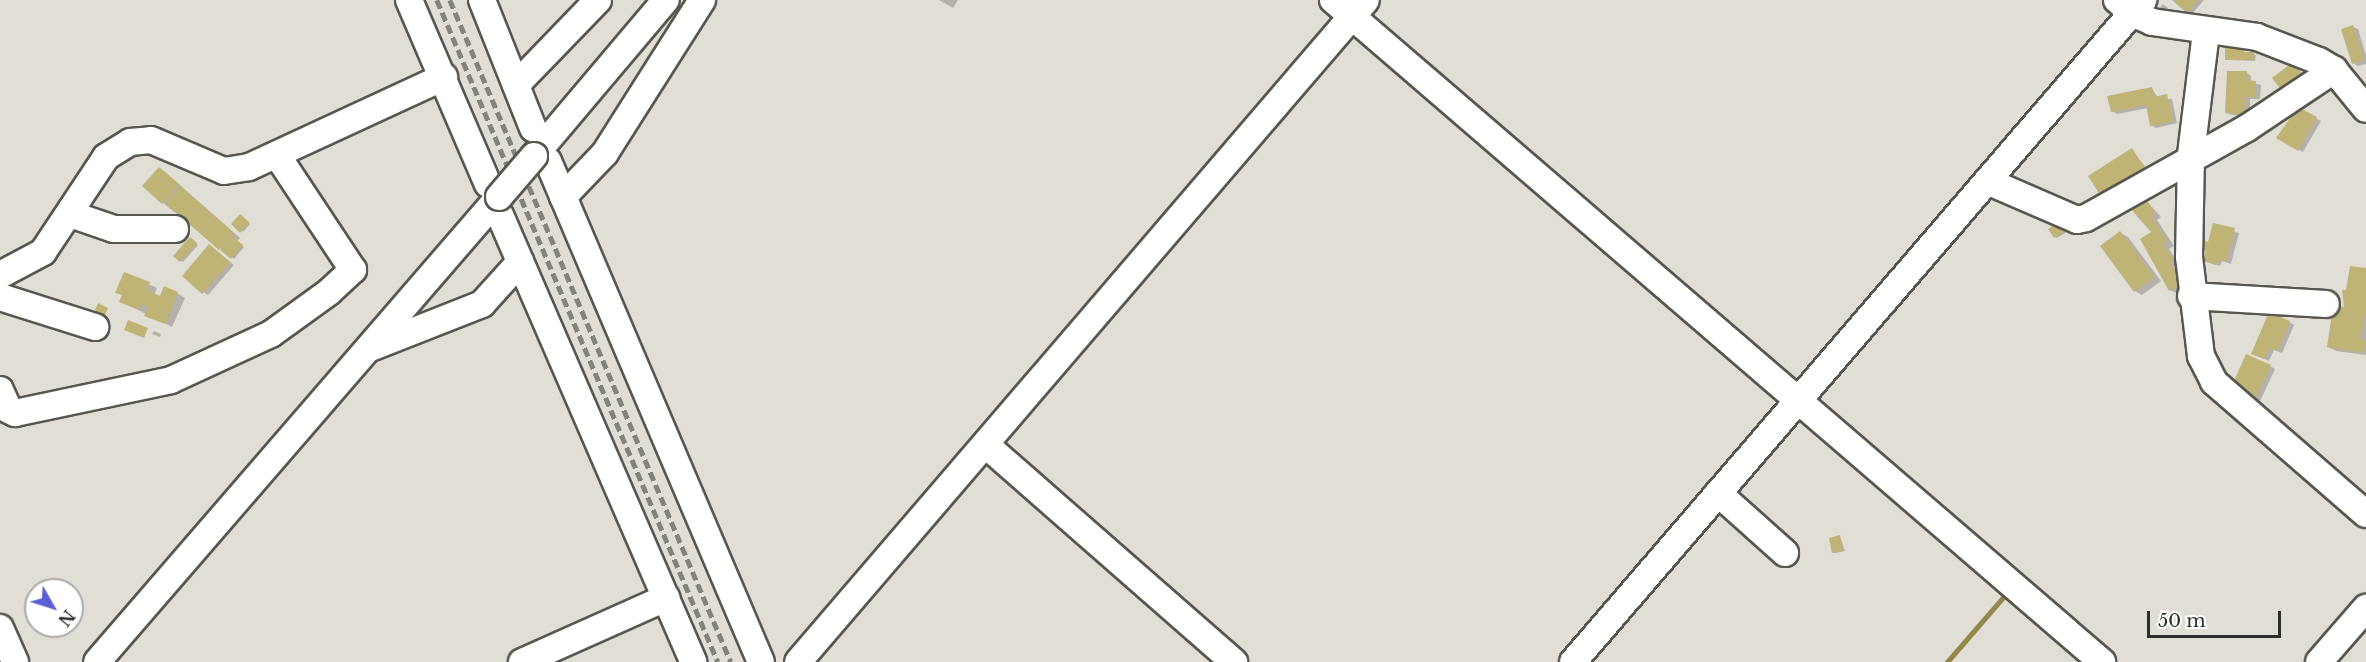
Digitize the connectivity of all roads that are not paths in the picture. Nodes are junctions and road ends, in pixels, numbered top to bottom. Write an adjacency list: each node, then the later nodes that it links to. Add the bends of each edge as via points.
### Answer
1 (409, 0): 10 (street)
2 (482, 0): 11 (street)
3 (598, 0): 11 (street)
4 (666, 0): 15 (street)
5 (702, 0): 18 (street, via 605,153)
6 (2130, 4): 8 (street, via 2152,21); 17 (street)
7 (1350, 5): 30 (street); 31 (street)
8 (2206, 32): 9 (street, via 2257,37); 16 (street)
9 (2334, 70): 12 (street); 16 (street, via 2247,128)
10 (444, 77): 14 (street); 19 (street)
11 (516, 85): 13 (street)
12 (2366, 109)
13 (533, 128)
14 (277, 154): 20 (street, via 249,167 224,171 151,140 130,142 106,157); 29 (street, via 353,270 329,292 271,334 171,380 15,413 9,410)
15 (541, 158): 18 (street); 19 (street, bridge)
16 (2191, 158): 17 (street, via 2076,220); 24 (street)
17 (1987, 181): 30 (street)
18 (563, 197): 42 (street)
19 (496, 199): 22 (street); 28 (street)
20 (70, 214): 21 (street, via 114,228); 23 (street, via 43,252)
21 (176, 229)
22 (520, 262): 28 (street, via 483,304); 35 (street)
23 (0, 275)
24 (2191, 296): 26 (street); 33 (street, via 2201,356 2214,382)
25 (0, 297): 27 (street)
26 (2326, 304)
27 (94, 327)
28 (367, 350): 39 (street)
29 (0, 390)
30 (1798, 399): 32 (street); 46 (street)
31 (986, 445): 43 (street); 44 (street)
32 (1718, 493): 34 (street); 45 (street)
33 (2366, 514)
34 (1785, 553)
35 (666, 598): 40 (street); 41 (street)
36 (2366, 608): 47 (street)
37 (0, 628): 38 (street)
38 (15, 662)
39 (97, 662)
40 (522, 662)
41 (693, 662)
42 (761, 662)
43 (798, 662)
44 (1234, 662)
45 (1573, 662)
46 (2102, 662)
47 (2319, 662)

